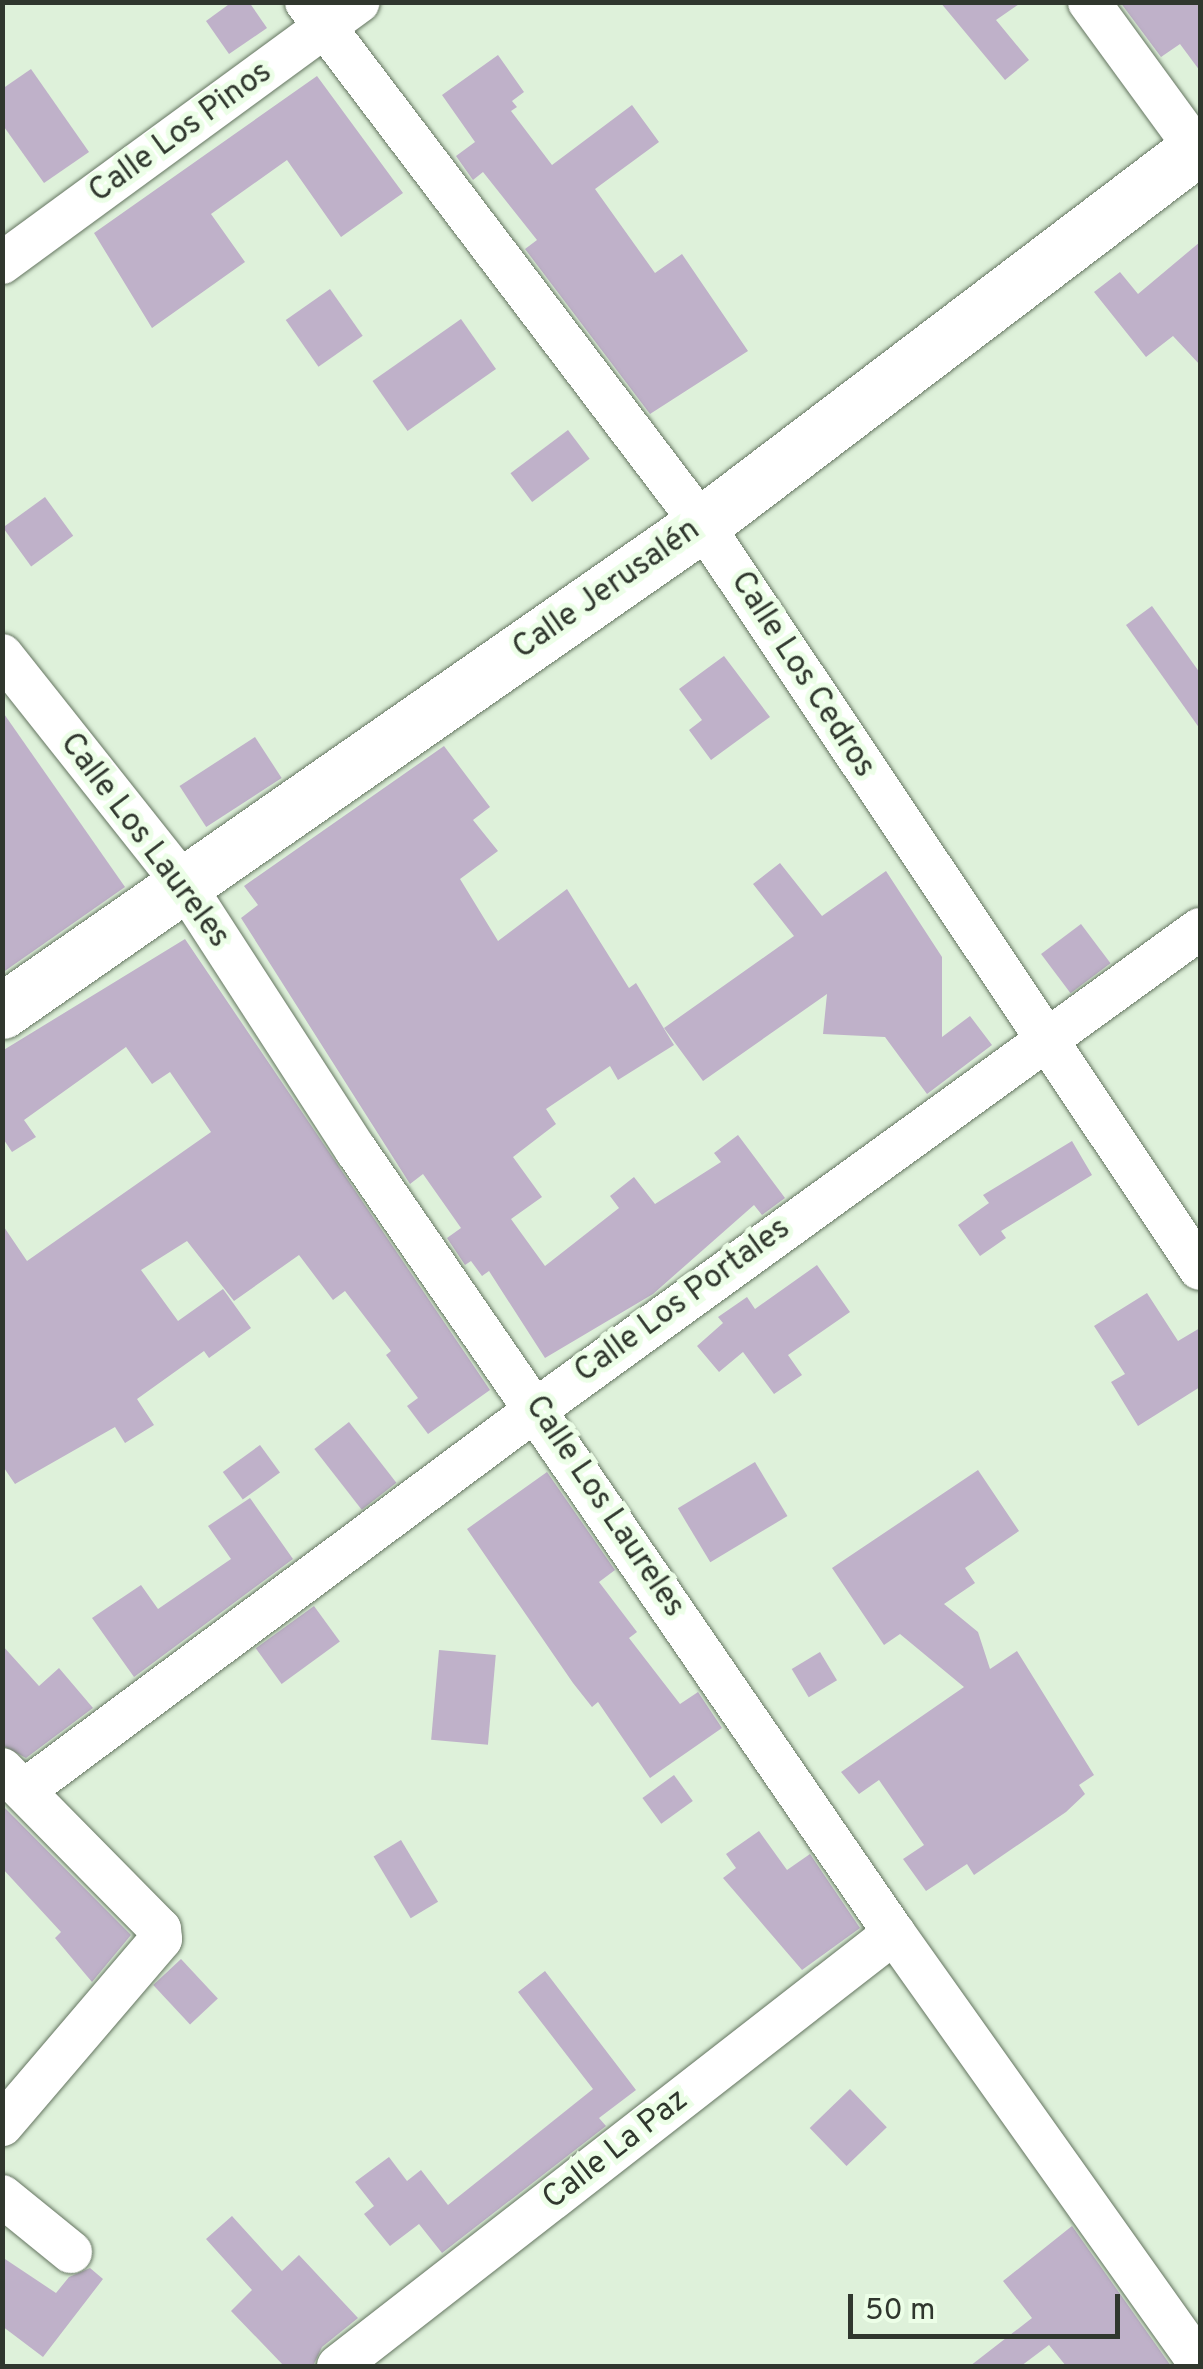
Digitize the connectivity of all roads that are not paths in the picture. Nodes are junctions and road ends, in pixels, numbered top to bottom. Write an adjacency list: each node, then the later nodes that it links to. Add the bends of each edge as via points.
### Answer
1 (360, 2): 3 (street, Calle Los Pinos)
2 (1089, 2): 4 (street)
3 (316, 15): 5 (street, Calle Los Pinos); 6 (street, Calle Los Cedros)
4 (1199, 150): 6 (street, Calle Jerusalén)
5 (2, 263)
6 (702, 524): 8 (street, Calle Jerusalén); 11 (street, Calle Los Cedros)
7 (2, 655): 8 (street, Calle Los Laureles)
8 (185, 886): 10 (street, Calle Jerusalén); 13 (street, Calle Los Laureles, via 356,1150)
9 (1200, 929): 11 (street, Calle Los Portales)
10 (2, 1011)
11 (1042, 1039): 12 (street, Calle Los Cedros); 13 (street, Calle Los Portales)
12 (1200, 1269)
13 (538, 1408): 14 (street, Calle Los Portales); 15 (street, Calle Los Laureles)
14 (14, 1779): 16 (street, via 160,1929 161,1939)
15 (894, 1933): 19 (street, Calle Los Laureles); 20 (street, Calle La Paz)
16 (2, 2125)
17 (2, 2196): 18 (street)
18 (71, 2252)
19 (1200, 2364)
20 (338, 2366)

